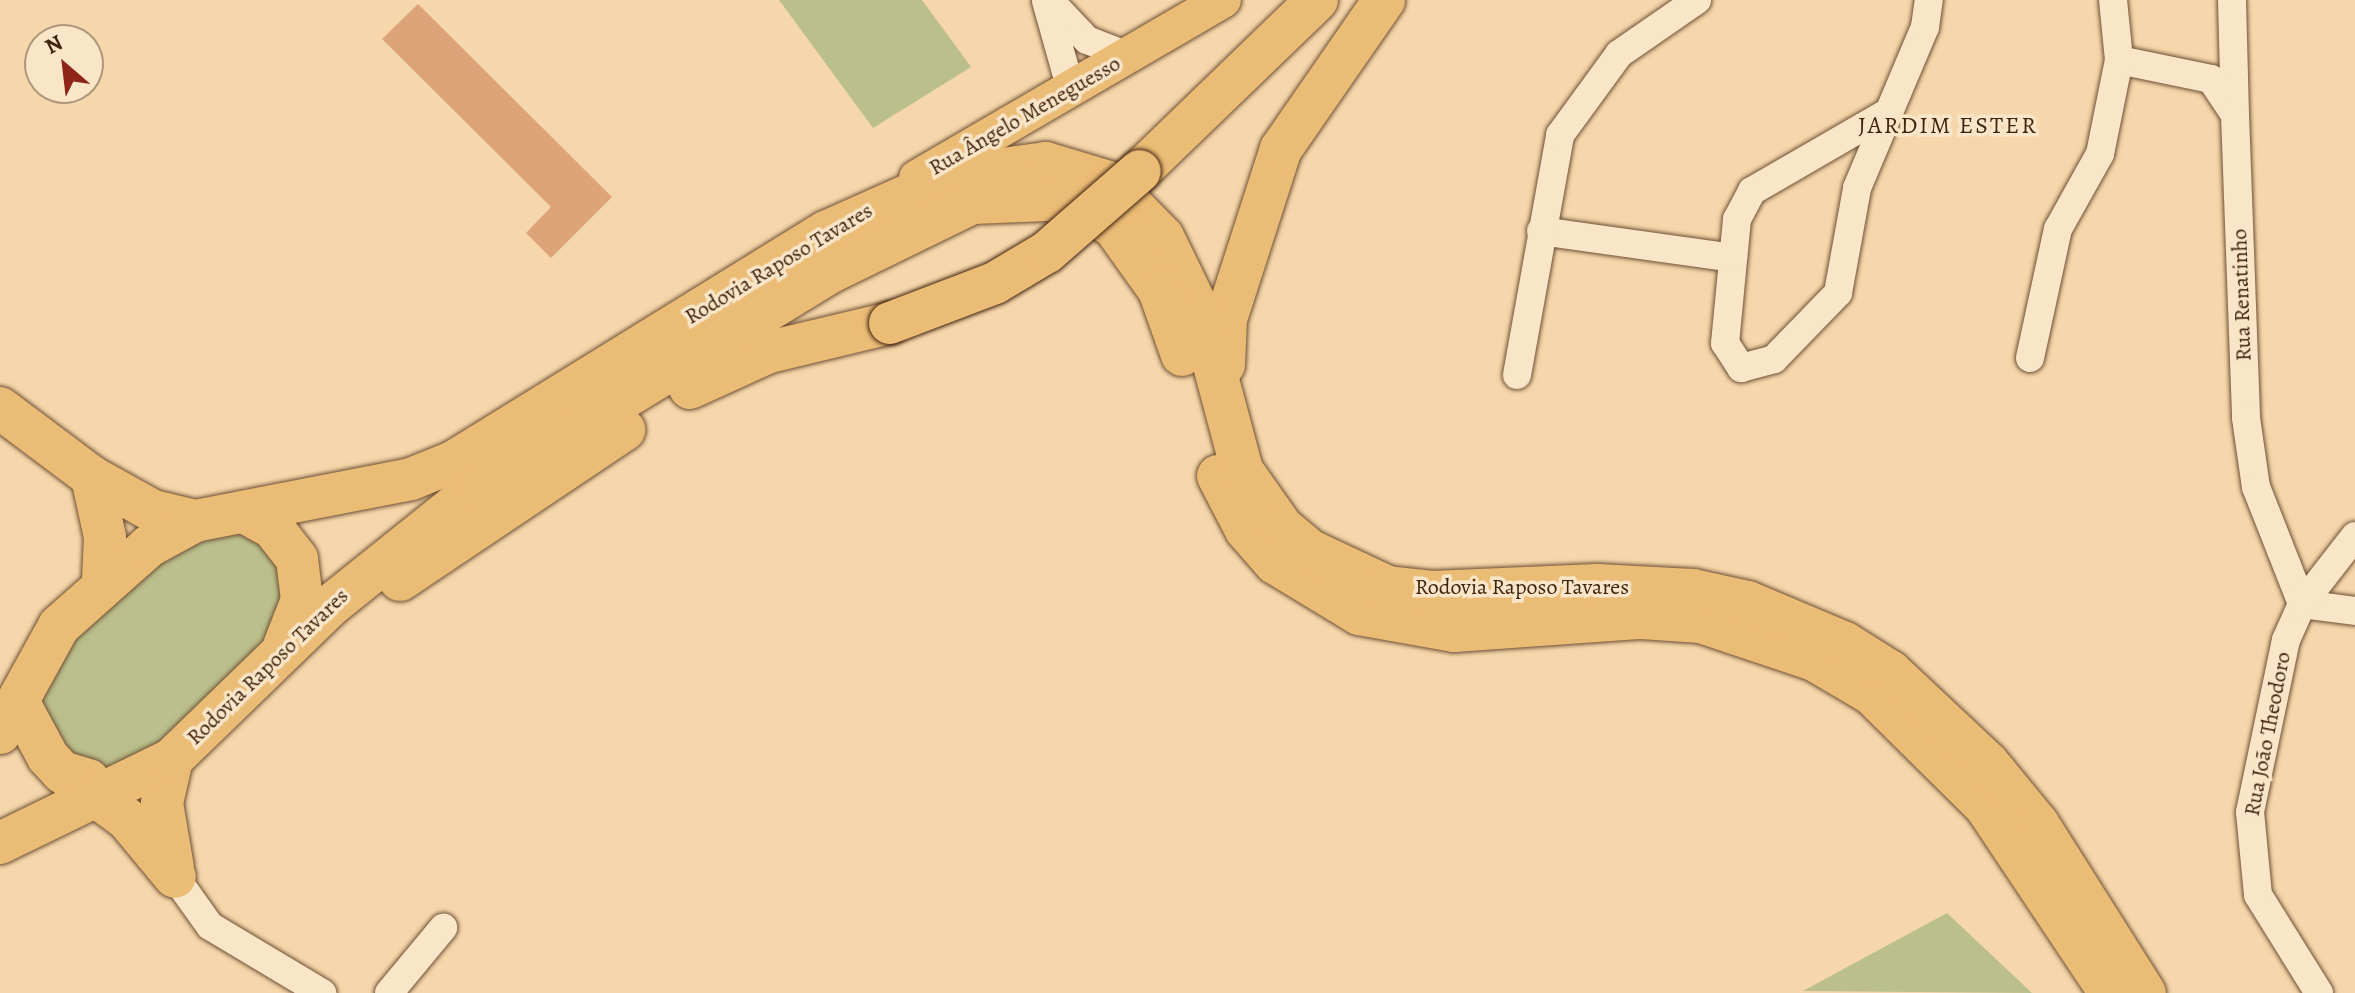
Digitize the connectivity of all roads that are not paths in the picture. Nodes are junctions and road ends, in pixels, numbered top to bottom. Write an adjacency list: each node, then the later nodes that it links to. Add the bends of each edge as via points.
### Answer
1 (1047, 0): 9 (street, via 1087,40); 11 (street)
2 (1223, 0): 9 (main road, Rua Ângelo Meneguesso)
3 (1317, 0): 28 (highway, bridge, via 1140,171 1047,252 995,283 890,323 769,352 696,383)
4 (1384, 0): 19 (highway, via 1281,149 1226,319)
5 (1697, 0): 14 (street, via 1619,54 1581,99 1560,135)
6 (1929, 0): 12 (street, via 1925,27)
7 (2113, 0): 10 (street)
8 (2232, 0): 13 (street, Rua Renatinho)
9 (1128, 56): 11 (main road, Rua Ângelo Meneguesso)
10 (2119, 60): 13 (street, via 2211,79); 17 (street, via 2100,154 2058,229)
11 (1071, 90): 15 (main road, Rua Ângelo Meneguesso)
12 (1885, 114): 16 (street, via 1752,191 1737,219); 16 (street, via 1853,201 1838,293 1774,359 1752,368 1741,368 1725,343)
13 (2235, 115): 26 (street, Rua Renatinho, via 2246,418 2256,487)
14 (1541, 231): 16 (street); 18 (street)
15 (826, 232): 19 (highway, Rodovia Raposo Tavares, via 913,189 980,169 1046,163 1109,182 1147,215 1183,268); 22 (highway, Rodovia Raposo Tavares, via 453,462 411,479)
16 (1733, 258)
17 (2030, 358)
18 (1517, 375)
19 (1222, 402): 38 (highway, Rodovia Raposo Tavares, via 1259,498 1309,550 1349,572 1432,592 1597,585 1693,590 1798,621 1880,665 1967,741 2038,824)
20 (0, 408): 21 (highway)
21 (92, 477): 23 (highway, via 153,511); 25 (highway, via 105,537)
22 (244, 512): 23 (highway, Rodovia Raposo Tavares); 28 (highway, via 292,547 302,576 302,600)
23 (195, 521): 25 (highway, Rodovia Raposo Tavares)
24 (2355, 536): 26 (street, Rua João Theodoro)
25 (103, 579): 29 (highway, Rodovia Raposo Tavares, via 59,626)
26 (2302, 604): 27 (street); 39 (street, Rua João Theodoro, via 2286,642 2248,851 2258,895)
27 (2355, 611)
28 (289, 649): 30 (highway, Rodovia Raposo Tavares); 37 (highway, Rodovia Raposo Tavares, via 393,551 477,488 829,273 972,203 1047,200 1082,207 1141,257 1174,322 1225,493 1265,552 1315,594 1359,614 1454,631 1642,618 1701,622 1814,660 1872,694 1986,807)
29 (10, 718): 31 (highway, via 62,772)
30 (172, 759): 31 (highway, Rodovia Raposo Tavares); 33 (highway, via 162,803)
31 (116, 792): 32 (highway, Rodovia Raposo Tavares); 33 (highway)
32 (0, 843)
33 (175, 877): 35 (street, via 210,926)
34 (443, 928): 36 (street)
35 (322, 993)
36 (389, 993)
37 (2110, 993)
38 (2145, 993)
39 (2319, 993)

